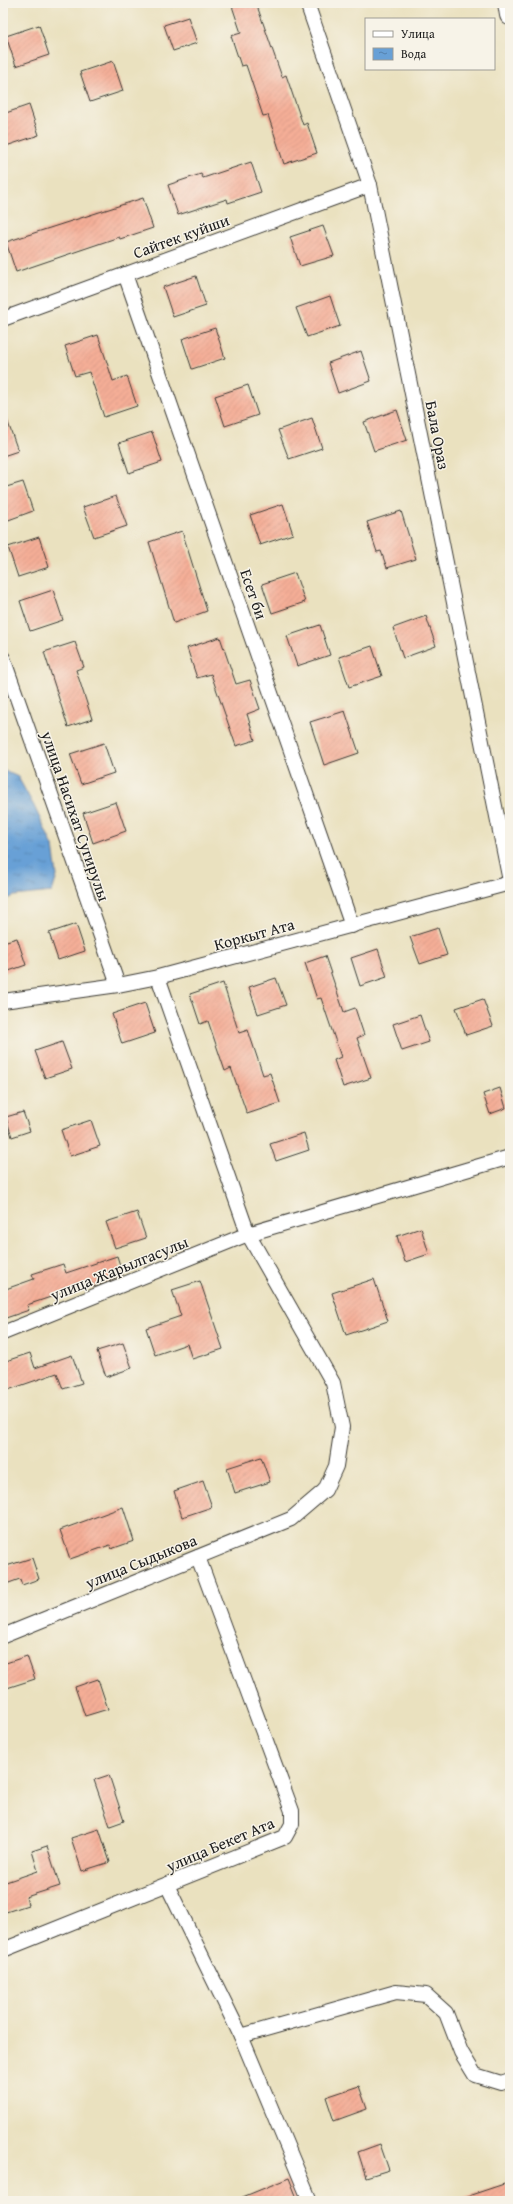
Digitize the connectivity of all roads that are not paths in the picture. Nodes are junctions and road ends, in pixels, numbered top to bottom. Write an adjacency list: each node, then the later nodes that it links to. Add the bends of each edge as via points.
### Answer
1 (307, 3): 4 (street, Бала Ораз)
2 (508, 3): 3 (main road)
3 (510, 15)
4 (370, 185): 5 (street, Сайтек куйши); 8 (street, Бала Ораз)
5 (125, 274): 6 (street, Сайтек куйши); 9 (street, Есет би)
6 (3, 319)
7 (3, 658): 11 (street, улица Насихат Сугирулы)
8 (510, 882): 9 (street, Коркыт Ата)
9 (352, 926): 10 (street, Коркыт Ата)
10 (158, 977): 11 (street, Коркыт Ата); 14 (street, улица Сыдыкова)
11 (118, 985): 12 (street, Коркыт Ата)
12 (3, 1001)
13 (510, 1157): 14 (street, улица Жарылгасулы)
14 (248, 1234): 15 (street, улица Жарылгасулы); 16 (street, улица Сыдыкова, via 333,1383 342,1427 336,1466 325,1490 291,1519)
15 (3, 1333)
16 (198, 1556): 17 (street, улица Сыдыкова); 18 (street, улица Бекет Ата, via 292,1811 292,1824 285,1837)
17 (3, 1636)
18 (167, 1885): 19 (street, улица Бекет Ата); 20 (street)
19 (3, 1950)
20 (241, 2036): 21 (street, via 396,1992 426,1995 446,2014 461,2052 475,2075 501,2083); 22 (street)
21 (510, 2080)
22 (310, 2201)

